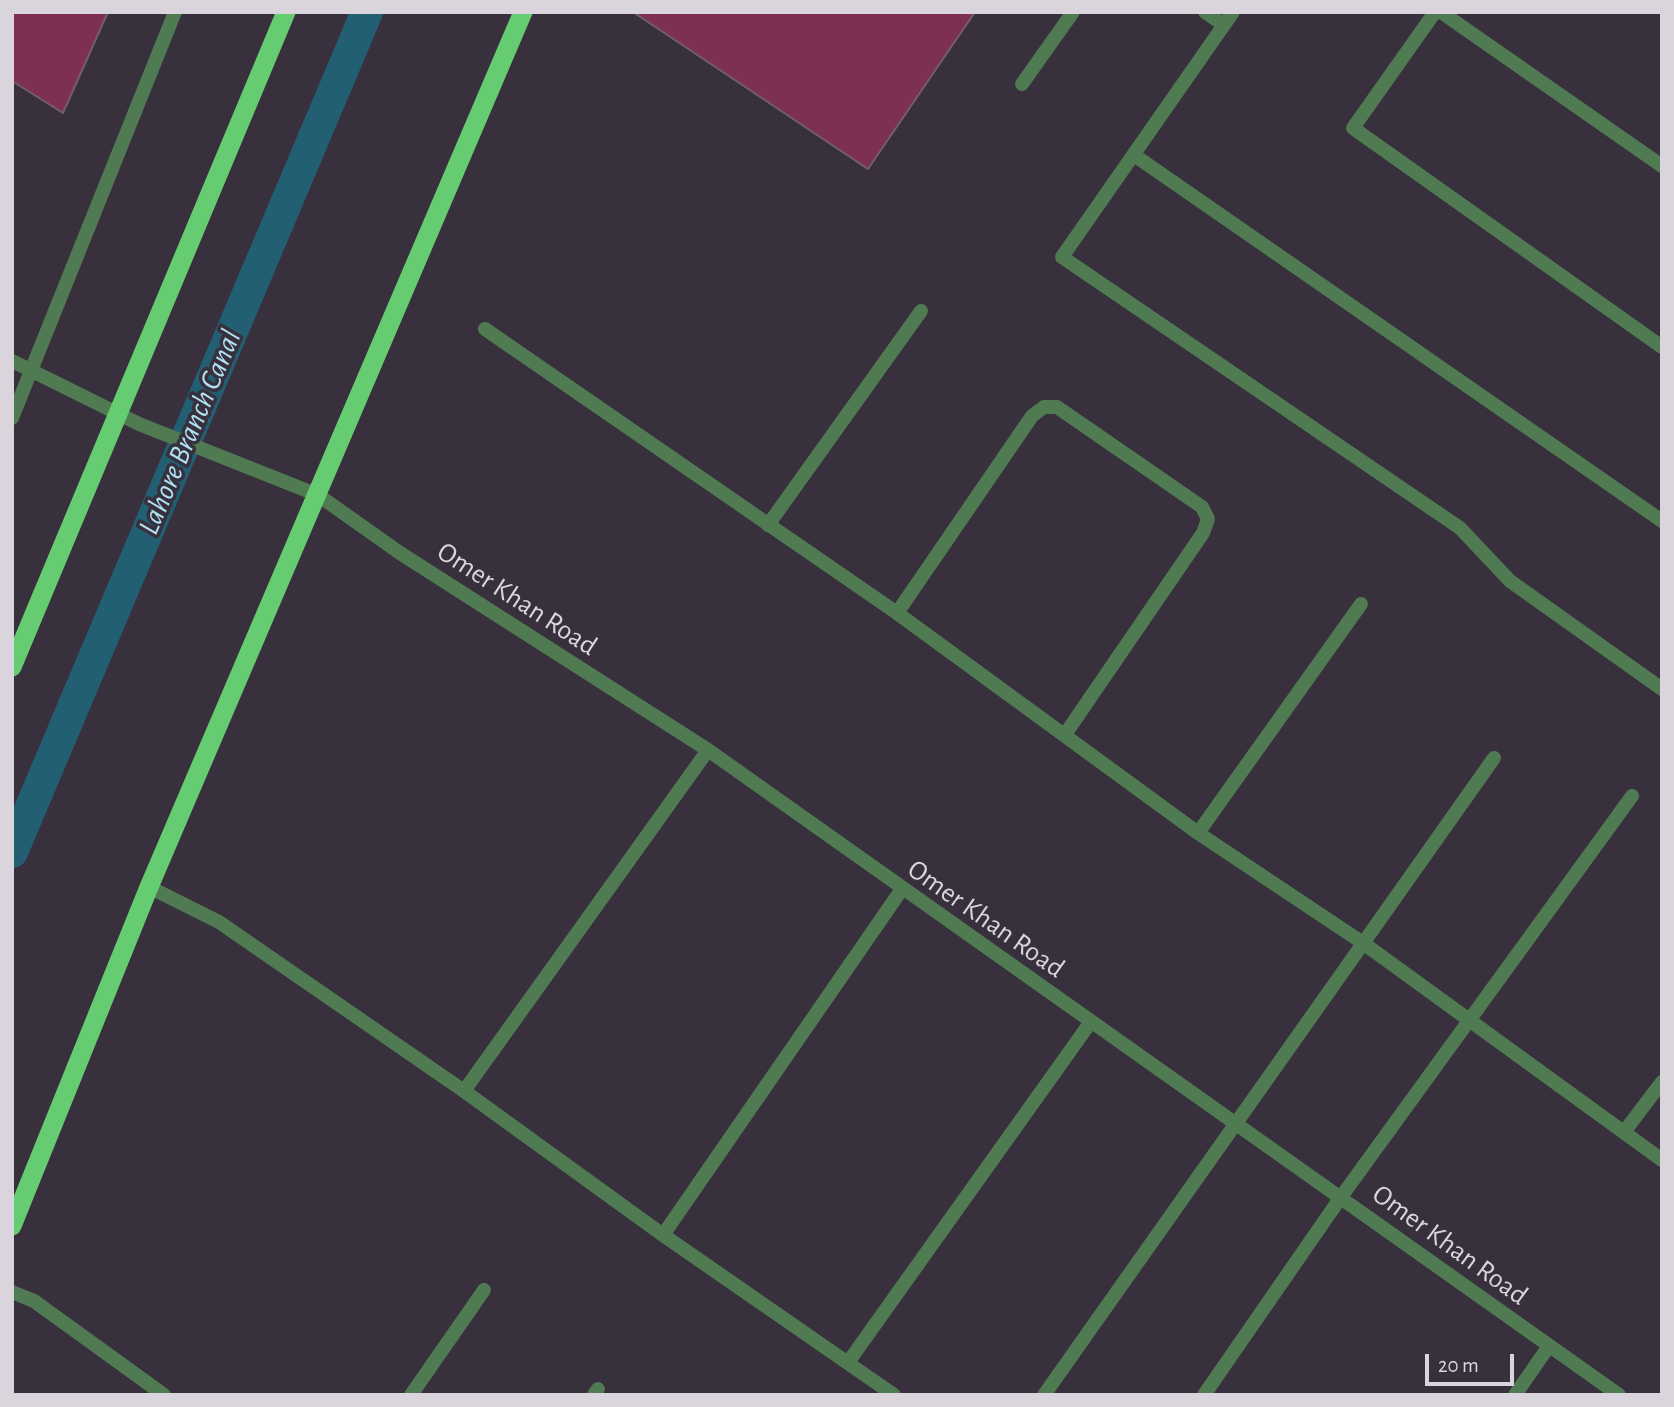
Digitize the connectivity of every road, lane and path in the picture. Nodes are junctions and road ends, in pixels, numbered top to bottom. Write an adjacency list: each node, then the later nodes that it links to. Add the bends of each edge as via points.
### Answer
1 (175, 12): 17 (street)
2 (286, 12): 18 (highway)
3 (523, 12): 20 (highway)
4 (1073, 12): 10 (street)
5 (1205, 12): 9 (street)
6 (1233, 12): 9 (street)
7 (1435, 12): 15 (street, via 1353,128)
8 (1441, 12): 12 (street)
9 (1224, 25): 11 (street)
10 (1022, 84)
11 (1134, 155): 21 (street); 26 (street, via 1062,257 1460,528 1510,581)
12 (1662, 166)
13 (921, 311): 22 (street)
14 (485, 329): 22 (street)
15 (1662, 347)
16 (12, 361): 17 (street, Omer Khan Road)
17 (32, 373): 18 (street, Omer Khan Road); 19 (street)
18 (119, 414): 20 (street, Omer Khan Road); 25 (highway)
19 (12, 418)
20 (318, 495): 28 (street, Omer Khan Road, via 400,553); 32 (highway)
21 (1662, 521)
22 (768, 525): 24 (street)
23 (1361, 604): 31 (street)
24 (897, 613): 27 (street); 27 (street, via 1032,416 1044,407 1057,407 1202,507 1208,519 1203,533)
25 (12, 667)
26 (1662, 689)
27 (1066, 733): 31 (street)
28 (708, 750): 33 (street, Omer Khan Road); 38 (street)
29 (1494, 758): 34 (street)
30 (1632, 796): 35 (street)
31 (1198, 833): 34 (street)
32 (149, 887): 38 (street, via 219,922); 43 (highway)
33 (902, 890): 36 (street, Omer Khan Road); 44 (street)
34 (1363, 943): 35 (street); 39 (street)
35 (1467, 1021): 40 (street); 42 (street)
36 (1090, 1023): 39 (street, Omer Khan Road); 48 (street)
37 (1662, 1082): 40 (street)
38 (464, 1091): 44 (street)
39 (1236, 1123): 42 (street, Omer Khan Road); 52 (street)
40 (1625, 1132): 41 (street)
41 (1662, 1160)
42 (1340, 1197): 47 (street, Omer Khan Road); 53 (street)
43 (12, 1226)
44 (663, 1235): 48 (street)
45 (484, 1290): 50 (street)
46 (12, 1292): 49 (street, via 34,1301)
47 (1549, 1346): 54 (street); 55 (street, Omer Khan Road)
48 (849, 1362): 51 (street)
49 (164, 1395)
50 (411, 1395)
51 (894, 1395)
52 (1044, 1395)
53 (1204, 1395)
54 (1515, 1395)
55 (1619, 1395)

